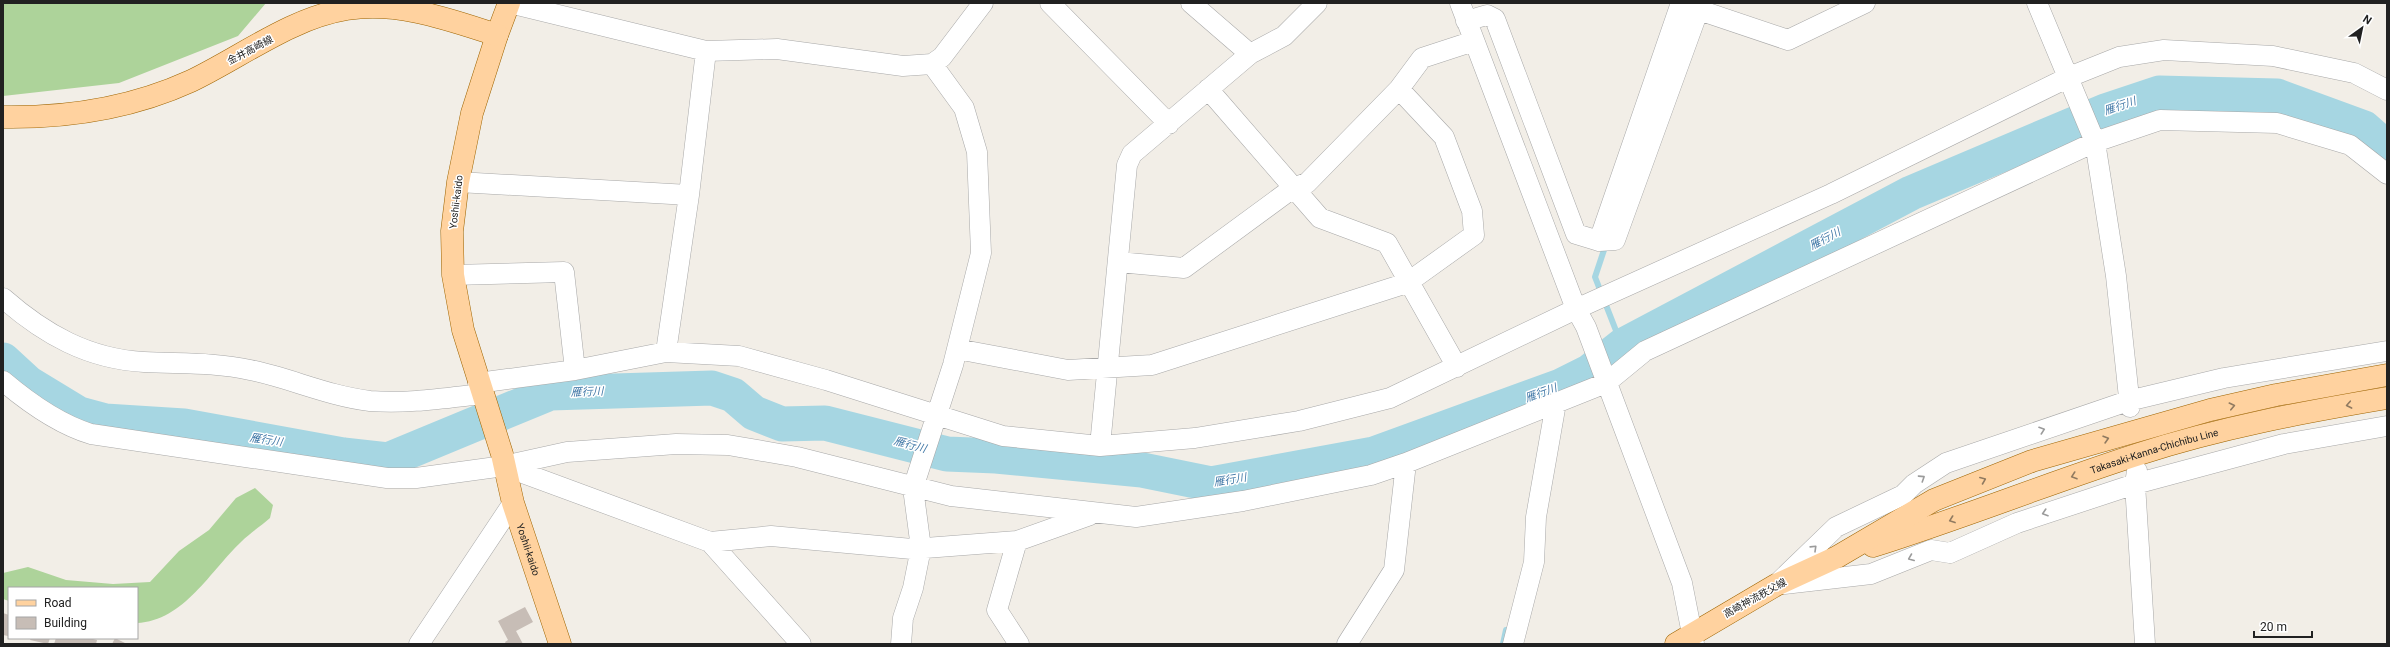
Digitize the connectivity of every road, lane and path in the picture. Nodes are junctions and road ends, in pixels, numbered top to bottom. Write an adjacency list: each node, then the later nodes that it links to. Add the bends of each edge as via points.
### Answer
1 (509, 3): 11 (main road, Yoshii-kaido); 13 (street)
2 (983, 3): 15 (street, via 942,57)
3 (1050, 3): 21 (street)
4 (1190, 3): 14 (street)
5 (1317, 3): 14 (street, via 1284,36)
6 (1865, 3): 9 (street, via 1788,40)
7 (2037, 3): 16 (street)
8 (384, 5): 11 (main road, 金井高崎線, via 430,14); 20 (main road, 金井高崎線, via 322,15 161,94 90,112)
9 (1691, 5): 10 (street, via 1600,241 1576,234 1495,19 1487,15)
10 (1463, 12): 12 (street)
11 (497, 34): 24 (main road, Yoshii-kaido, via 472,113)
12 (1474, 41): 18 (street, via 1422,58); 31 (street)
13 (706, 51): 15 (street, via 777,49 903,66); 26 (street)
14 (1250, 54): 17 (street)
15 (932, 64): 32 (street, via 964,108 977,152 982,253)
16 (2069, 77): 19 (street, via 2119,57 2164,50 2222,52 2273,56 2354,72); 22 (street); 31 (street, via 1831,194)
17 (1208, 89): 21 (street); 25 (street)
18 (1399, 90): 25 (street, via 1307,183); 29 (street, via 1444,137 1472,211 1474,235)
19 (2387, 90)
20 (3, 117)
21 (1169, 124): 27 (street, via 1132,154 1128,165)
22 (2095, 142): 23 (street, via 2160,120 2276,123 2350,145); 40 (street, via 1646,351); 44 (street, via 2116,276)
23 (2387, 174)
24 (458, 182): 26 (street); 28 (main road, Yoshii-kaido, via 452,231)
25 (1293, 188): 27 (street, via 1184,268); 29 (street, via 1320,218 1387,243)
26 (689, 195): 34 (street)
27 (1118, 262): 36 (street)
28 (454, 275): 37 (street, via 564,272); 41 (main road, Yoshii-kaido, via 463,330)
29 (1407, 283): 35 (street); 36 (street, via 1152,365)
30 (3, 298): 41 (street, via 49,334 103,357 250,370 324,391 368,400 398,402)
31 (1576, 309): 35 (street); 40 (street, via 1586,327)
32 (957, 348): 36 (street, via 1068,370); 45 (street)
33 (2387, 351): 44 (street, via 2224,378)
34 (666, 352): 37 (street); 45 (street, via 739,356 826,380)
35 (1457, 367): 47 (street, via 1390,398 1298,421 1195,438)
36 (1107, 369): 47 (street)
37 (575, 370): 41 (street)
38 (2387, 375): 57 (main road, 高崎神流秩父線, one-way to 38, via 1934,500 2032,461 2210,410)
39 (3, 381): 48 (street, via 24,398 71,428 91,434 387,478 416,478)
40 (1606, 383): 43 (street); 59 (street, via 1682,583)
41 (482, 394): 48 (main road)
42 (2387, 398): 57 (main road, 高崎神流秩父線, one-way to 57, via 2221,431 2140,454 1929,528)
43 (1556, 403): 49 (street); 66 (street, via 1536,517 1534,562)
44 (2129, 404): 58 (street, one-way to 44, via 1836,527 1903,495 1914,484 1946,463)
45 (936, 417): 47 (street, via 1003,436); 51 (street)
46 (2387, 426): 50 (street, via 2284,444)
47 (1100, 446)
48 (503, 460): 51 (street, via 567,452 676,444 728,445 797,457); 52 (main road, Yoshii-kaido); 55 (street)
49 (1406, 463): 53 (street, via 1371,475 1243,501 1136,517); 65 (street, via 1394,570)
50 (2136, 477): 58 (street, one-way to 58, via 2017,523 1950,553 1930,550 1871,574); 67 (street)
51 (913, 488): 53 (street, via 951,496); 56 (street)
52 (514, 503): 60 (street); 61 (main road, Yoshii-kaido)
53 (1096, 513): 54 (street)
54 (1017, 541): 56 (street); 64 (street, via 997,610)
55 (710, 542): 56 (street, via 771,536 856,546); 62 (street)
56 (921, 548): 63 (street, via 913,588 903,618)
57 (1837, 557): 58 (main road, 高崎神流秩父線)
58 (1776, 585): 59 (main road, 高崎神流秩父線)
59 (1688, 640)
60 (418, 644)
61 (560, 644)
62 (801, 644)
63 (901, 644)
64 (1019, 644)
65 (1347, 644)
66 (1513, 644)
67 (2145, 644)

